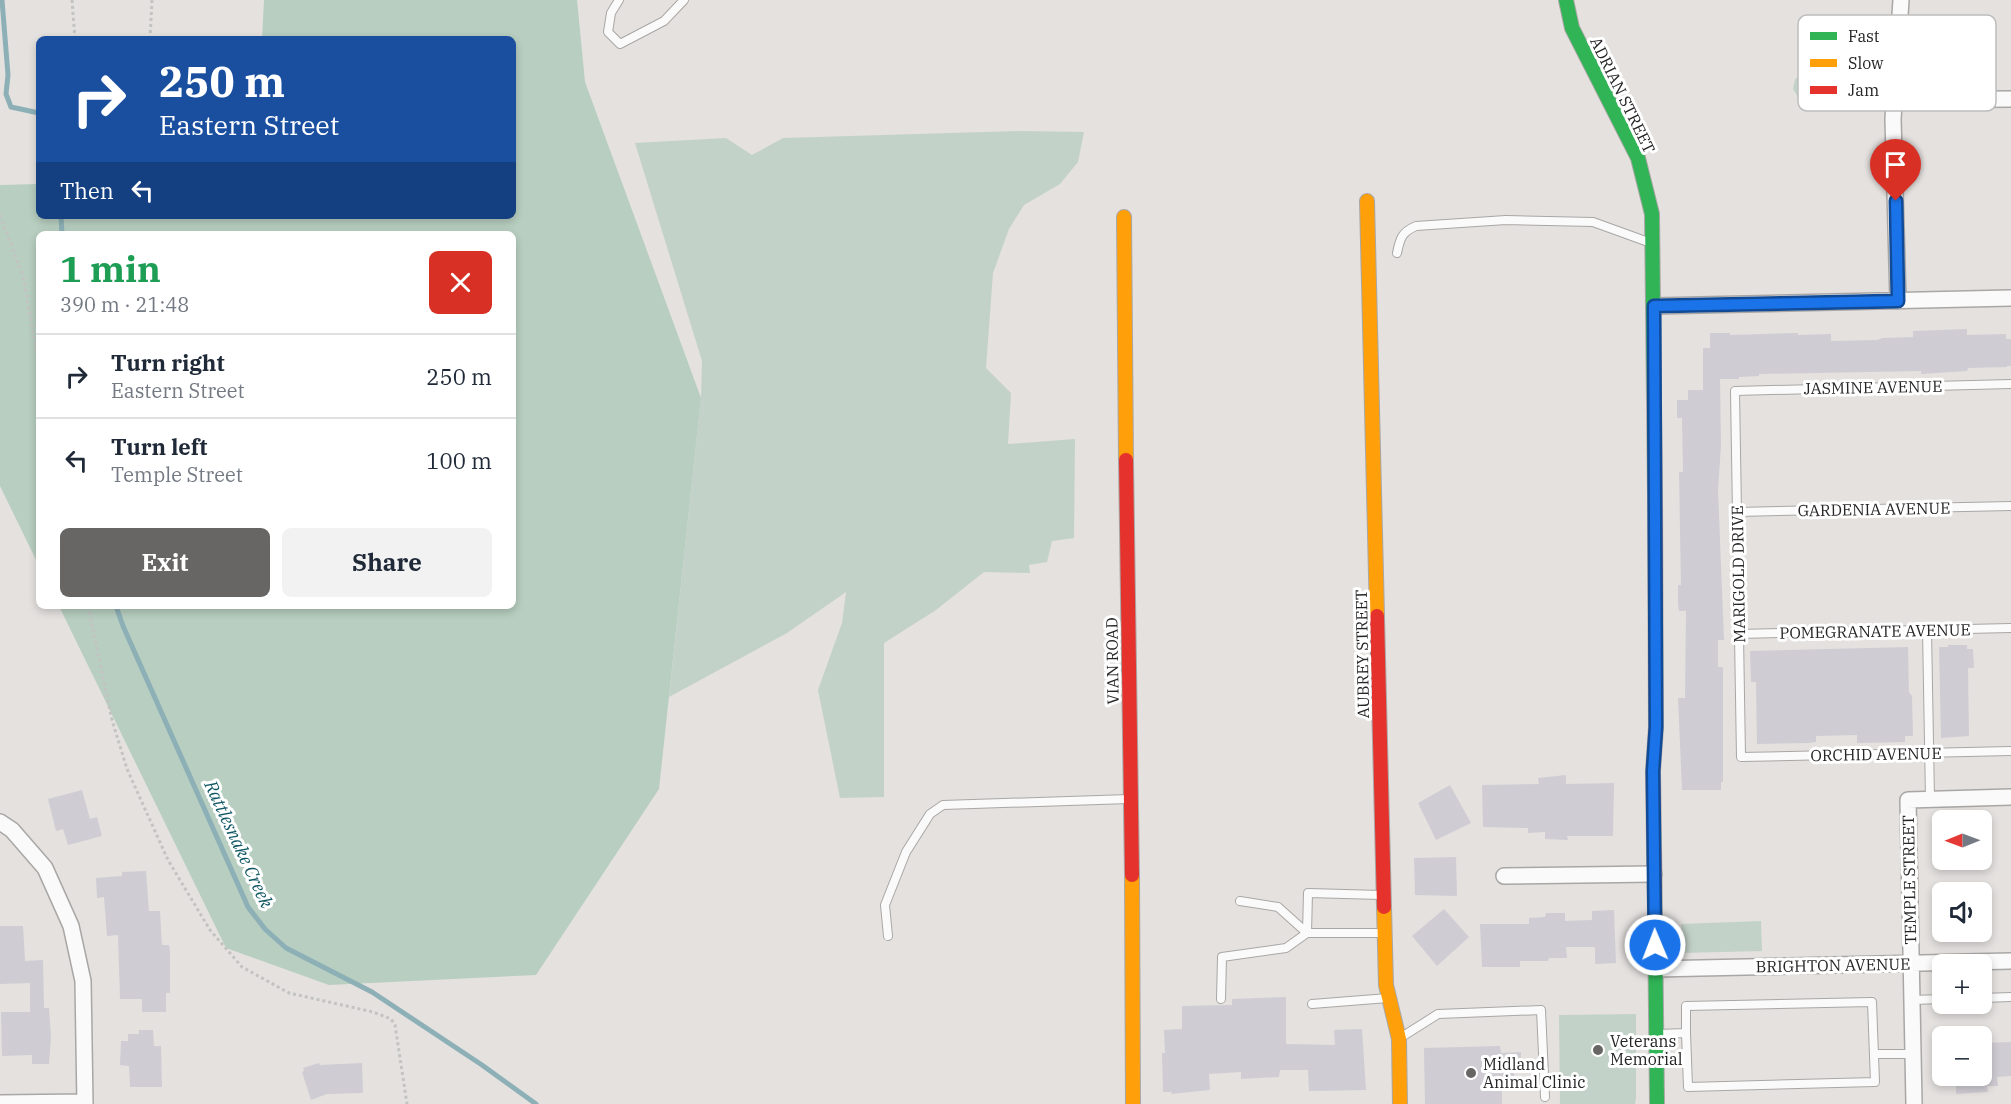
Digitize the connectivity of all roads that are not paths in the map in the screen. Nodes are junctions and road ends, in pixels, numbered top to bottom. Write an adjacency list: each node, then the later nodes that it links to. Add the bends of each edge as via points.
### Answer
1 (619, 0): 2 (lane, via 611,13 608,32 620,44 663,21)
2 (684, 0)
3 (1566, 0): 11 (street, ADRIAN STREET, via 1572,28 1638,158 1652,214)
4 (1900, 0): 5 (street)
5 (1899, 15)
6 (1996, 99): 7 (street)
7 (2011, 99)
8 (1894, 111): 14 (street)
9 (1367, 201): 32 (street, AUBREY STREET)
10 (1124, 217): 27 (street, VIAN ROAD)
11 (1653, 244): 12 (lane, via 1593,222 1506,220 1416,226 1405,230); 15 (street, ADRIAN STREET)
12 (1397, 253)
13 (2011, 298): 14 (street)
14 (1898, 301): 15 (street)
15 (1654, 306): 30 (street, ADRIAN STREET)
16 (2011, 384): 17 (lane, JASMINE AVENUE)
17 (1735, 391): 19 (lane, MARIGOLD DRIVE)
18 (2011, 506): 19 (lane, GARDENIA AVENUE)
19 (1737, 512): 22 (lane, MARIGOLD DRIVE)
20 (2011, 628): 21 (lane, POMEGRANATE AVENUE)
21 (1927, 630): 22 (lane, POMEGRANATE AVENUE); 24 (lane, TEMPLE STREET)
22 (1739, 634): 25 (lane, MARIGOLD DRIVE)
23 (2011, 751): 24 (lane, ORCHID AVENUE)
24 (1929, 753): 25 (lane, ORCHID AVENUE); 28 (lane, TEMPLE STREET)
25 (1741, 757)
26 (2011, 797): 28 (street)
27 (1132, 799): 36 (lane, via 943,805 930,813 906,852 885,905); 55 (street, VIAN ROAD)
28 (1930, 799): 38 (street, TEMPLE STREET, via 1908,800)
29 (0, 822): 54 (street, via 45,868 71,926 83,981)
30 (1654, 874): 31 (street); 39 (street, ADRIAN STREET)
31 (1504, 876)
32 (1384, 895): 34 (lane, via 1308,893); 35 (street, AUBREY STREET)
33 (1240, 901): 34 (lane, via 1278,907)
34 (1307, 933): 35 (lane); 43 (lane, via 1286,948 1222,957)
35 (1385, 933): 41 (street, AUBREY STREET)
36 (888, 936)
37 (2011, 961): 38 (street, BRIGHTON AVENUE)
38 (1910, 963): 39 (street, BRIGHTON AVENUE); 45 (street, TEMPLE STREET)
39 (1655, 969): 48 (street, ADRIAN STREET)
40 (2011, 997): 42 (lane)
41 (1389, 998): 46 (lane); 49 (street, AUBREY STREET)
42 (1992, 998)
43 (1221, 999)
44 (1932, 999): 45 (lane)
45 (1912, 1000): 51 (street, TEMPLE STREET)
46 (1312, 1004)
47 (1686, 1033): 48 (lane); 50 (lane, via 1686,1006 1872,1002); 50 (lane, via 1688,1087 1875,1082)
48 (1656, 1034): 57 (street, ADRIAN STREET)
49 (1398, 1039): 52 (lane, via 1438,1014 1541,1010); 56 (street, AUBREY STREET)
50 (1874, 1054): 51 (lane)
51 (1913, 1054): 58 (street, TEMPLE STREET)
52 (1545, 1097)
53 (0, 1103): 54 (street)
54 (85, 1103)
55 (1133, 1104)
56 (1400, 1104)
57 (1657, 1104)
58 (1914, 1104)

